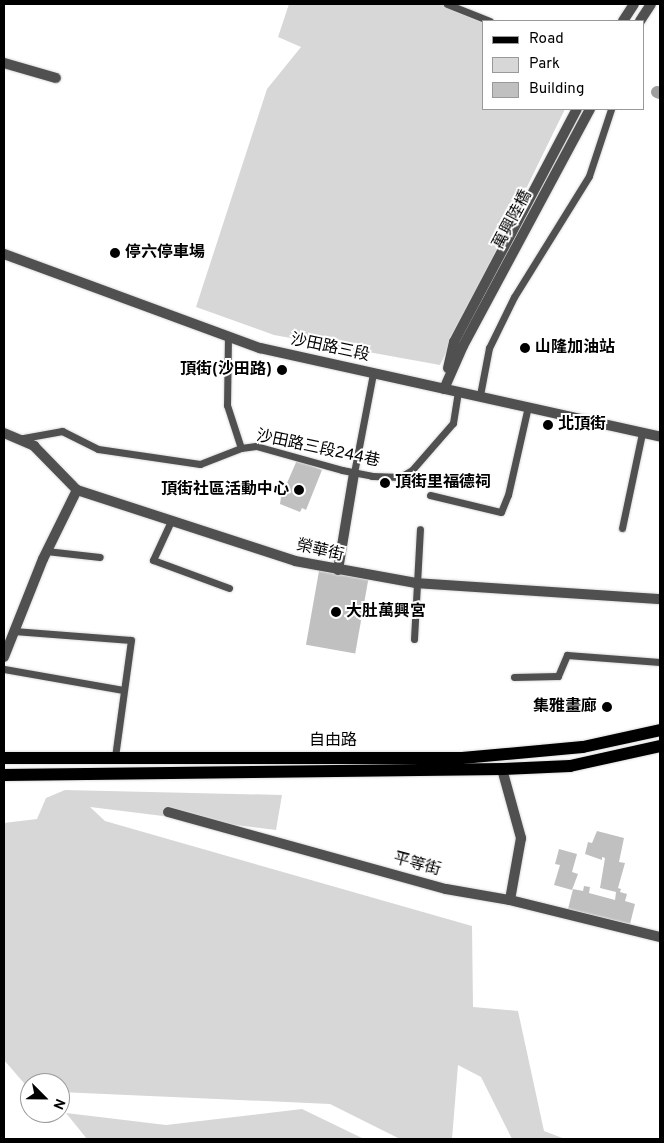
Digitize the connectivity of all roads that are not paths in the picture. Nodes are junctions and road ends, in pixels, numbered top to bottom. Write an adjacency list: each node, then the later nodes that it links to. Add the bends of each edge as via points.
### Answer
1 (447, 4): 4 (lane)
2 (634, 4): 5 (street)
3 (651, 4): 6 (street)
4 (487, 20)
5 (624, 20)
6 (641, 20)
7 (4, 63): 8 (street)
8 (56, 78)
9 (576, 110): 14 (street, 萬興陸橋)
10 (589, 110): 14 (street, 萬興陸橋)
11 (611, 110): 18 (lane, via 588,176 514,297 489,348)
12 (4, 254): 13 (street, 沙田路三段)
13 (228, 335): 15 (street, 沙田路三段, via 260,348); 24 (lane, via 227,405)
14 (458, 344): 16 (street)
15 (373, 373): 16 (street, 沙田路三段); 25 (lane)
16 (444, 389): 17 (street, 沙田路三段)
17 (458, 391): 18 (street, 沙田路三段); 25 (lane, 沙田路三段244巷, via 453,423 412,470 400,477)
18 (480, 395): 19 (street, 沙田路三段)
19 (528, 406): 21 (street, 沙田路三段); 27 (lane, via 508,495 501,512)
20 (4, 433): 23 (street, 榮華街)
21 (642, 433): 22 (street, 沙田路三段); 29 (lane)
22 (660, 437)
23 (18, 439): 24 (lane, via 62,431 98,450 200,464); 26 (street, 榮華街, via 34,446)
24 (242, 448): 25 (lane, 沙田路三段244巷, via 256,446)
25 (354, 473): 33 (street)
26 (77, 490): 28 (street, 榮華街); 31 (street)
27 (430, 495)
28 (171, 521): 33 (street, 榮華街, via 295,562); 35 (lane, via 153,560)
29 (622, 528)
30 (420, 529): 34 (lane)
31 (46, 552): 32 (lane); 37 (street)
32 (100, 557)
33 (338, 570): 34 (street, 榮華街)
34 (416, 583): 36 (street, 榮華街); 38 (lane)
35 (229, 588)
36 (660, 598)
37 (14, 631): 39 (street); 43 (lane, via 131,640)
38 (414, 639)
39 (4, 657)
40 (660, 662): 42 (lane, via 567,655 558,676)
41 (4, 669): 43 (lane)
42 (514, 677)
43 (123, 690): 46 (lane)
44 (660, 730): 46 (main road, 自由路, via 583,747 462,758)
45 (660, 746): 48 (main road, 自由路, via 570,766)
46 (115, 757): 47 (main road, 自由路)
47 (4, 758)
48 (502, 769): 49 (main road, 自由路); 51 (street, via 522,838)
49 (4, 775)
50 (168, 812): 51 (street, 平等街, via 446,889)
51 (510, 900): 52 (street, 平等街)
52 (660, 937)

